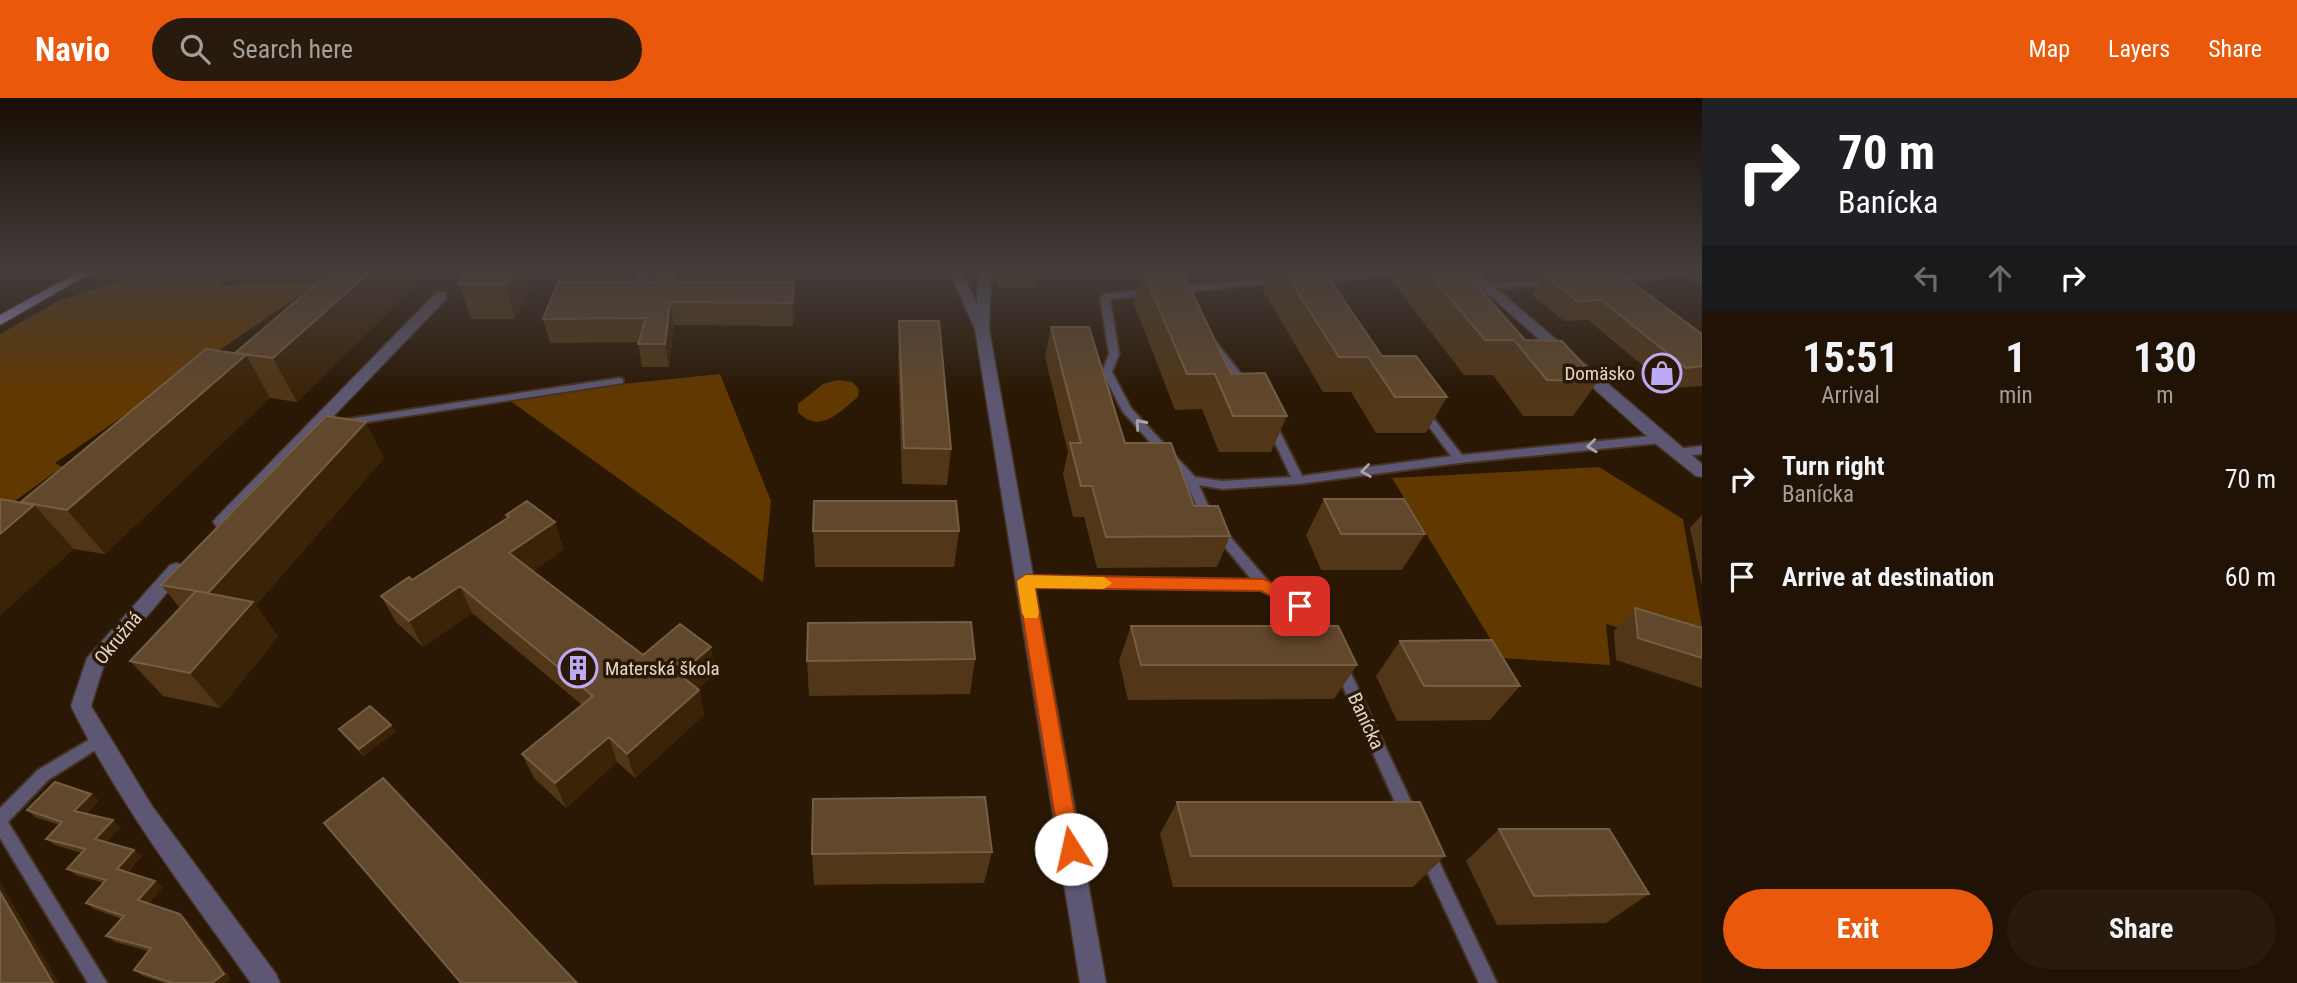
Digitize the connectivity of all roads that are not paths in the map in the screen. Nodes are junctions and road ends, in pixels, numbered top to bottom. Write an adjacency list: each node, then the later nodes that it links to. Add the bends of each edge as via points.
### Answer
1 (15, 312): 7 (main road)
2 (426, 312): 14 (street)
3 (975, 312): 8 (street)
4 (983, 312): 8 (street)
5 (1107, 312): 20 (lane, one-way to 5, via 1127,410 1107,372 1114,354)
6 (1515, 312): 15 (street)
7 (0, 321)
8 (982, 328): 24 (street)
9 (1210, 340): 11 (lane)
10 (619, 381): 14 (lane)
11 (1252, 394)
12 (1414, 399): 18 (lane)
13 (1266, 415): 21 (lane)
14 (313, 427): 22 (street)
15 (1660, 439): 17 (street); 18 (lane, one-way to 18)
16 (1702, 450): 17 (lane)
17 (1677, 453): 19 (street)
18 (1459, 459): 21 (lane, one-way to 21)
19 (1702, 472)
20 (1191, 480): 21 (lane, via 1222,485); 25 (lane, via 1208,519)
21 (1298, 481)
22 (209, 536)
23 (190, 556): 26 (street, Okružná, via 94,664 81,706)
24 (1026, 581): 25 (lane, Banícka); 30 (street)
25 (1264, 585): 31 (lane, Banícka, via 1318,616)
26 (97, 741): 27 (lane, via 43,775); 29 (street, Okružná)
27 (0, 822): 28 (lane)
28 (98, 983)
29 (267, 983)
30 (1093, 983)
31 (1488, 983)

